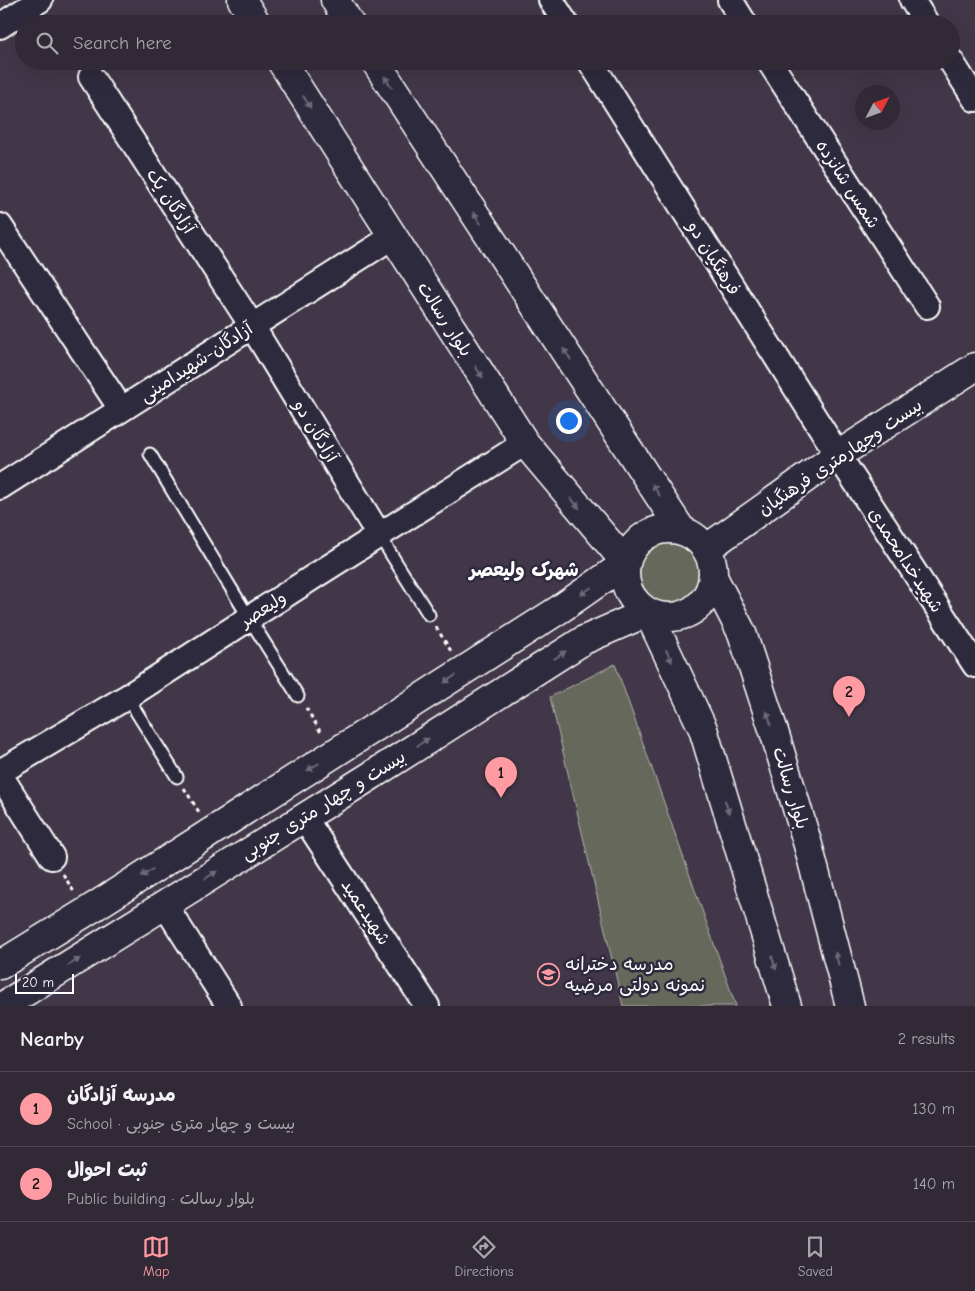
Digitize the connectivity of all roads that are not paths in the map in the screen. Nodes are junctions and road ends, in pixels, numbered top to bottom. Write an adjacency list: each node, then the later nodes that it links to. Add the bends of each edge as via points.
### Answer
1 (40, 0): 7 (street)
2 (242, 0): 8 (street)
3 (334, 0): 9 (street)
4 (551, 0): 10 (street)
5 (730, 0): 11 (street)
6 (912, 0): 12 (street)
7 (17, 15)
8 (251, 15)
9 (344, 15)
10 (560, 15)
11 (739, 15)
12 (921, 15)
13 (15, 16): 14 (street)
14 (0, 26)
15 (287, 70): 23 (street, بلوار رسالت, one-way to 23)
16 (381, 70): 32 (street, one-way to 16)
17 (596, 70): 30 (street, فرهنگیان دو)
18 (775, 70): 24 (street, شمس شانزده)
19 (957, 70): 21 (street)
20 (90, 77): 25 (street, آزادگان یک)
21 (975, 99)
22 (0, 226): 27 (street)
23 (392, 236): 25 (street, آزادگان-شهیدامینی); 28 (street, بلوار رسالت, one-way to 28)
24 (927, 306)
25 (252, 326): 27 (street, آزادگان-شهیدامینی); 33 (street, آزادگان دو)
26 (975, 367): 30 (street, بیست وچهارمتری فرهنگیان)
27 (121, 409): 31 (street, آزادگان-شهیدامینی)
28 (525, 444): 33 (street, ولیعصر); 35 (street, بلوار رسالت, one-way to 35)
29 (150, 454): 39 (lane)
30 (838, 454): 34 (street, بیست وچهارمتری فرهنگیان); 40 (street, شهیدخدامحمدی)
31 (0, 487)
32 (682, 531): 34 (street, via 696,538); 35 (street, via 668,529 641,539)
33 (380, 536): 38 (lane); 39 (street, ولیعصر)
34 (706, 549): 36 (street, via 712,562)
35 (626, 563): 37 (street, via 625,578 629,591); 48 (street, بیست و چهار متری جنوبی, one-way to 48, via 560,609)
36 (713, 577): 37 (street, via 702,603 690,612 676,617); 53 (street, بلوار رسالت, one-way to 36, via 776,738 742,633)
37 (648, 612): 45 (street, بیست و چهار متری جنوبی, one-way to 37, via 584,640); 52 (street, one-way to 52, via 703,730)
38 (429, 615)
39 (249, 618): 41 (lane); 42 (street, ولیعصر)
40 (975, 665)
41 (298, 696)
42 (126, 697): 43 (street, ولیعصر); 44 (lane)
43 (0, 774): 46 (street)
44 (176, 776)
45 (304, 817): 47 (street, بیست و چهار متری جنوبی, one-way to 45); 51 (street, شهیدعمید)
46 (52, 857)
47 (165, 905): 49 (street, بیست و چهار متری جنوبی, one-way to 47); 50 (street)
48 (0, 965)
49 (13, 1003)
50 (230, 1006)
51 (427, 1006)
52 (788, 1006)
53 (850, 1006)

